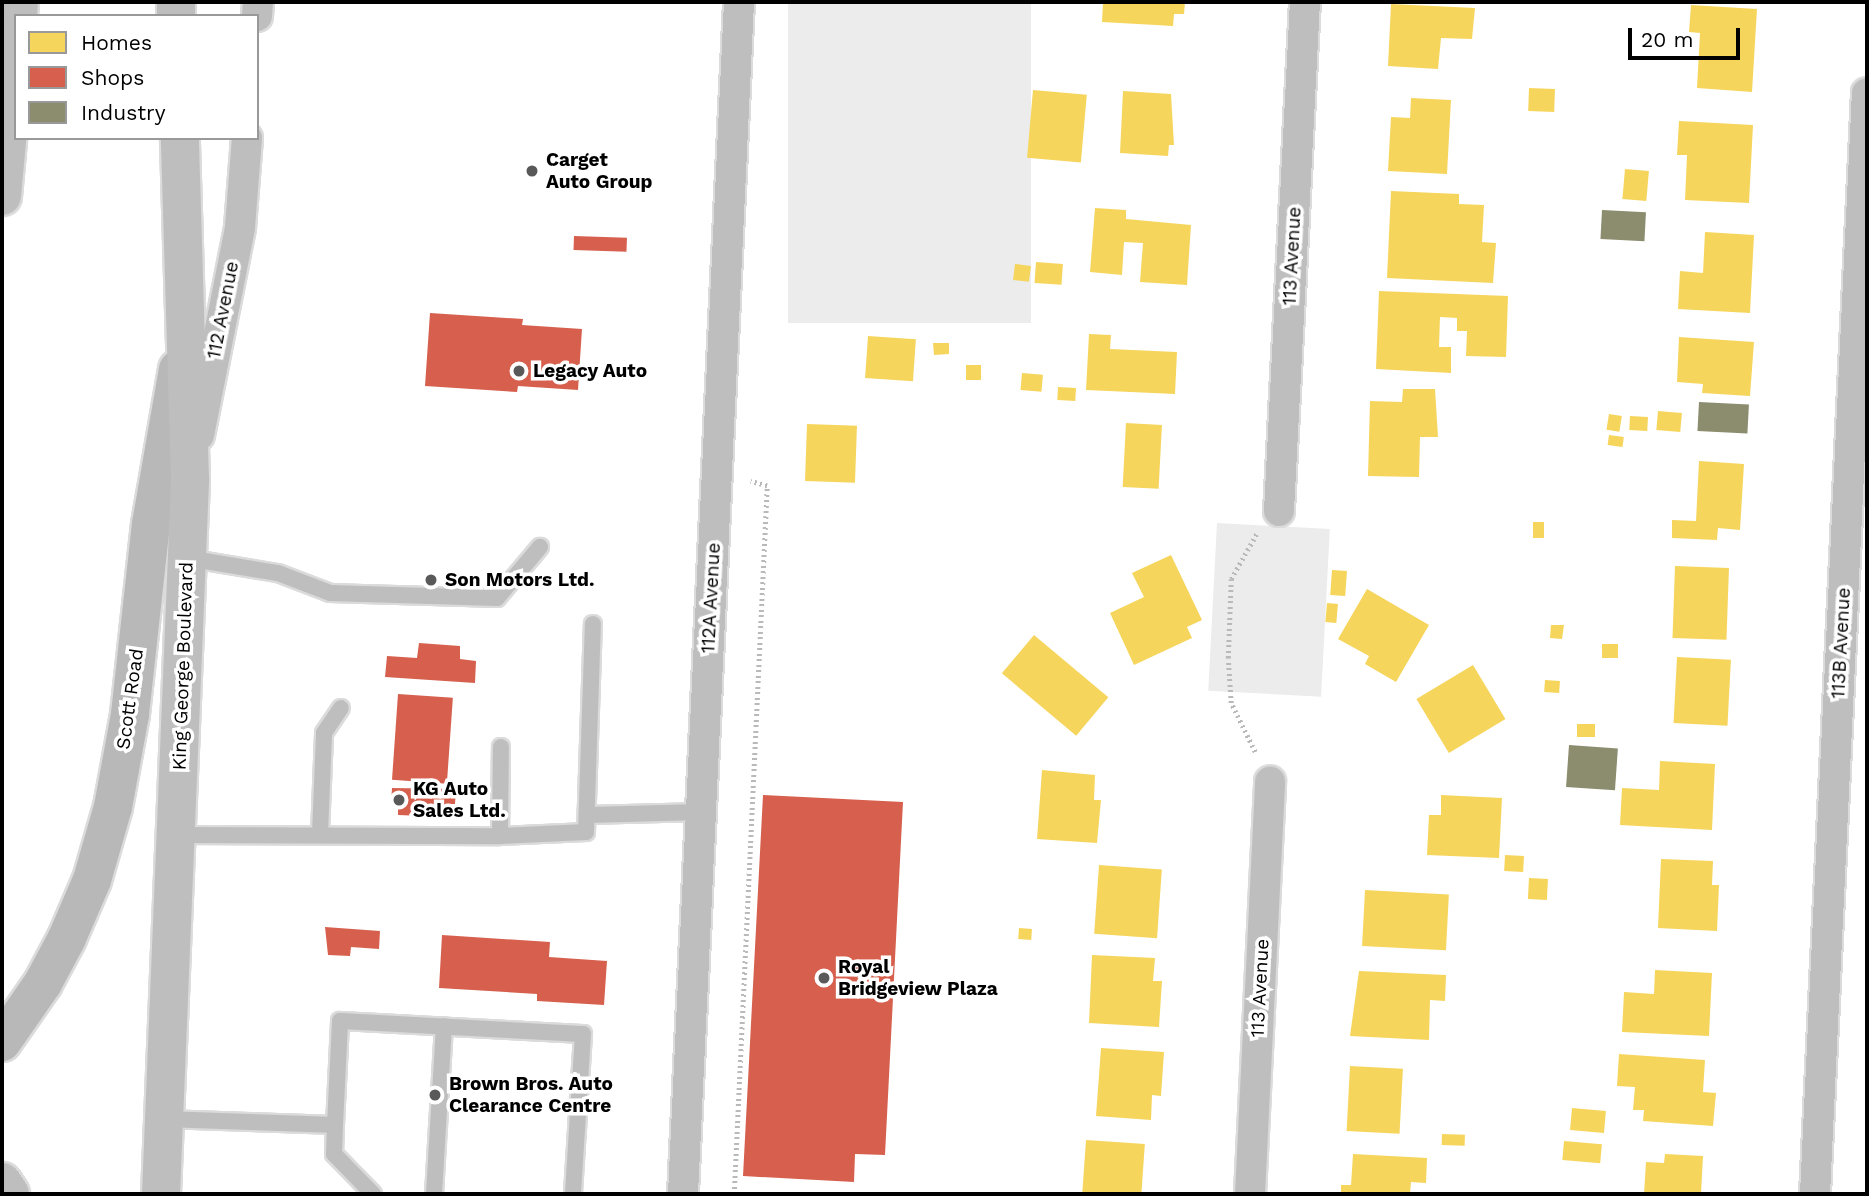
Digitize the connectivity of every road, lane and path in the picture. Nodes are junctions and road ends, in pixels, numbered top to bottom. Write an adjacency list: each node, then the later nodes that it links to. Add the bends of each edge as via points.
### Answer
1 (739, 2): 18 (street, 112A Avenue)
2 (1304, 2): 11 (street, 113 Avenue)
3 (14, 64): 7 (main road)
4 (1867, 93): 36 (street, 113B Avenue)
5 (180, 140): 8 (main road, King George Boulevard)
6 (247, 140): 9 (street, 112 Avenue, via 240,227)
7 (2, 196)
8 (184, 332): 9 (main road, King George Boulevard); 24 (main road, Scott Road, via 151,524 130,714 113,807 92,880 66,938 43,983)
9 (190, 480): 13 (main road, King George Boulevard)
10 (751, 481): 34 (path, via 766,486)
11 (1279, 511): 17 (path, via 1270,515 1235,565 1229,621 1231,703)
12 (540, 547): 13 (lane, via 497,598 330,593 278,573)
13 (187, 558): 21 (main road, King George Boulevard)
14 (593, 624): 19 (lane)
15 (341, 708): 20 (lane, via 324,733)
16 (501, 747): 22 (lane)
17 (1270, 781): 35 (street, 113 Avenue)
18 (701, 812): 19 (lane); 33 (street, 112A Avenue)
19 (587, 815): 22 (lane, via 586,832)
20 (320, 834): 21 (lane); 22 (lane)
21 (176, 835): 25 (main road, King George Boulevard)
22 (500, 836)
23 (443, 1026): 26 (lane, via 340,1021); 31 (lane); 32 (lane, via 583,1034)
24 (2, 1042)
25 (165, 1119): 26 (lane); 29 (main road, King George Boulevard)
26 (335, 1125): 30 (lane, via 334,1154)
27 (2, 1182): 28 (main road)
28 (10, 1194)
29 (162, 1194)
30 (373, 1194)
31 (433, 1194)
32 (573, 1194)
33 (683, 1194)
34 (734, 1194)
35 (1250, 1194)
36 (1815, 1194)

